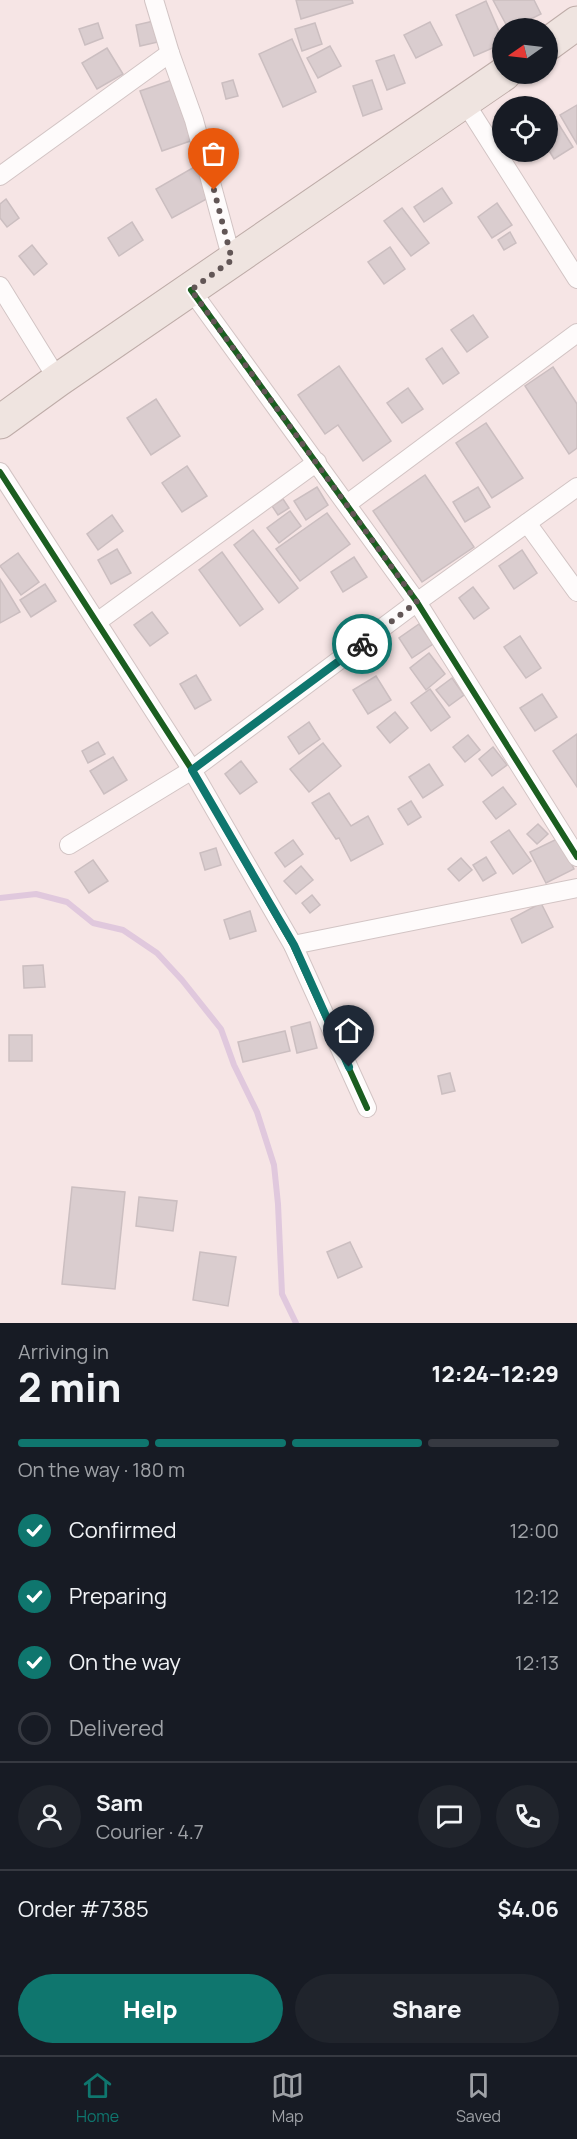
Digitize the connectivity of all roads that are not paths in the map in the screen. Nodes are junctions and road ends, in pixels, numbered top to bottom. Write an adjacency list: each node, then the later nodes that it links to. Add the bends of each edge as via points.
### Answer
1 (154, 0): 4 (street)
2 (577, 23): 3 (highway)
3 (558, 37)
4 (170, 53): 7 (street); 8 (street, via 194,120)
5 (492, 82): 6 (highway)
6 (464, 101): 8 (highway); 9 (street)
7 (0, 176)
8 (232, 260): 11 (highway)
9 (577, 279)
10 (0, 286): 13 (street)
11 (191, 290): 13 (highway); 15 (street)
12 (577, 333): 18 (street)
13 (58, 380): 14 (highway)
14 (0, 422)
15 (316, 462): 18 (street); 22 (street)
16 (0, 472): 22 (street)
17 (577, 487): 19 (street)
18 (347, 504): 21 (street)
19 (527, 523): 20 (street); 21 (street)
20 (577, 592)
21 (417, 602): 23 (street); 25 (street)
22 (97, 622): 23 (street)
23 (192, 770): 24 (street); 27 (street)
24 (69, 845)
25 (577, 856)
26 (577, 888): 27 (street)
27 (294, 945): 28 (street)
28 (367, 1108)

